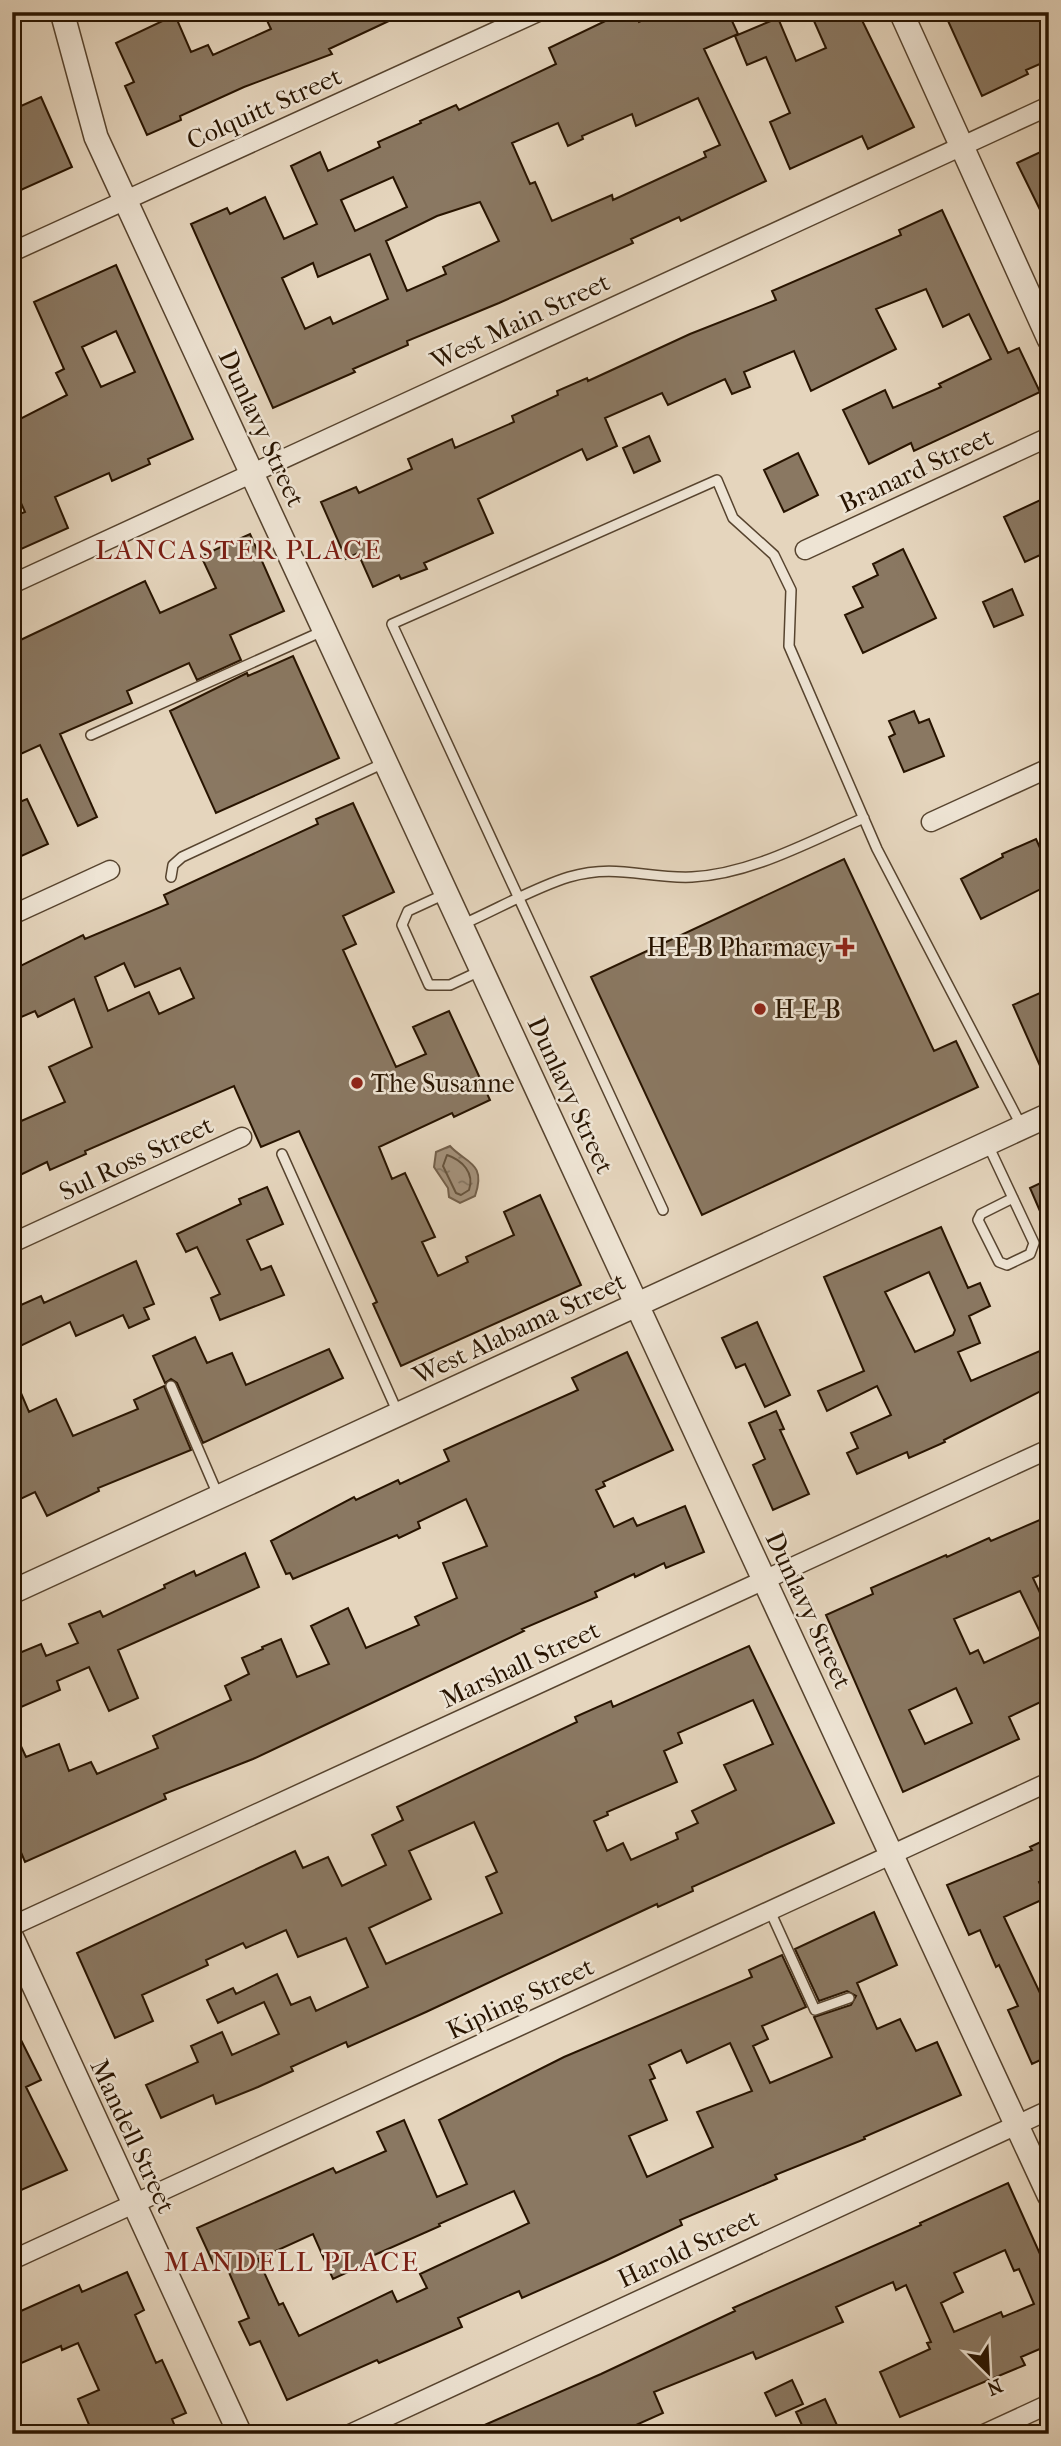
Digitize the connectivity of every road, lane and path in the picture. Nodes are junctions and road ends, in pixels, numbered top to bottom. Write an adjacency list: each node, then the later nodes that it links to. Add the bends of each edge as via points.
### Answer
1 (62, 12): 6 (street, Dunlavy Street, via 96,137)
2 (538, 12): 6 (street, Colquitt Street)
3 (901, 12): 5 (street)
4 (1049, 106): 5 (street, West Main Street)
5 (962, 146): 8 (street); 10 (street, West Main Street)
6 (126, 200): 7 (street, Colquitt Street); 10 (street, Dunlavy Street)
7 (12, 252)
8 (1049, 339)
9 (1049, 437): 11 (street, Branard Street)
10 (252, 473): 12 (street, West Main Street); 13 (street, Dunlavy Street)
11 (805, 550)
12 (12, 583)
13 (324, 630): 14 (lane); 15 (street, Dunlavy Street)
14 (92, 735)
15 (386, 763): 20 (lane, via 181,857 173,865); 21 (street, Dunlavy Street)
16 (1049, 768): 18 (street)
17 (864, 818): 22 (lane, via 732,871 692,877 616,869 569,877); 22 (lane, via 789,646 791,590 774,555 733,518 716,480 392,624); 27 (lane)
18 (931, 822)
19 (110, 870): 23 (street)
20 (171, 877)
21 (446, 893): 24 (street, Dunlavy Street); 25 (lane, via 408,911 402,925 429,985 450,985)
22 (520, 899): 24 (lane); 32 (lane)
23 (12, 915)
24 (461, 925): 25 (street, Dunlavy Street)
25 (482, 970): 34 (street, Dunlavy Street)
26 (1049, 1115): 27 (street, West Alabama Street)
27 (1023, 1127): 29 (street, West Alabama Street)
28 (243, 1137): 33 (street, Sul Ross Street)
29 (987, 1144): 31 (lane); 34 (street, West Alabama Street)
30 (282, 1154): 36 (lane)
31 (1013, 1198): 31 (lane, via 1034,1243 1030,1254 1007,1265 999,1262 978,1220)
32 (663, 1210)
33 (12, 1243)
34 (637, 1305): 36 (street, West Alabama Street); 39 (street, Dunlavy Street)
35 (171, 1386): 38 (lane)
36 (399, 1414): 38 (street, West Alabama Street)
37 (1049, 1449): 39 (street, Marshall Street)
38 (219, 1497): 40 (street, West Alabama Street)
39 (764, 1580): 42 (street, Dunlavy Street); 44 (street, Marshall Street)
40 (12, 1592)
41 (1049, 1782): 42 (street, Kipling Street)
42 (891, 1854): 43 (street, Kipling Street); 48 (street, Dunlavy Street)
43 (770, 1911): 46 (lane, via 815,2010); 50 (street, Kipling Street)
44 (12, 1926)
45 (12, 1938): 50 (street, Mandell Street)
46 (849, 1998)
47 (1049, 2110): 48 (street, Harold Street)
48 (1016, 2125): 49 (street, Dunlavy Street); 54 (street, Harold Street)
49 (1049, 2194)
50 (133, 2204): 51 (street, Kipling Street); 53 (street, Mandell Street)
51 (12, 2260)
52 (1049, 2404): 55 (street)
53 (240, 2434)
54 (350, 2434)
55 (984, 2434)

